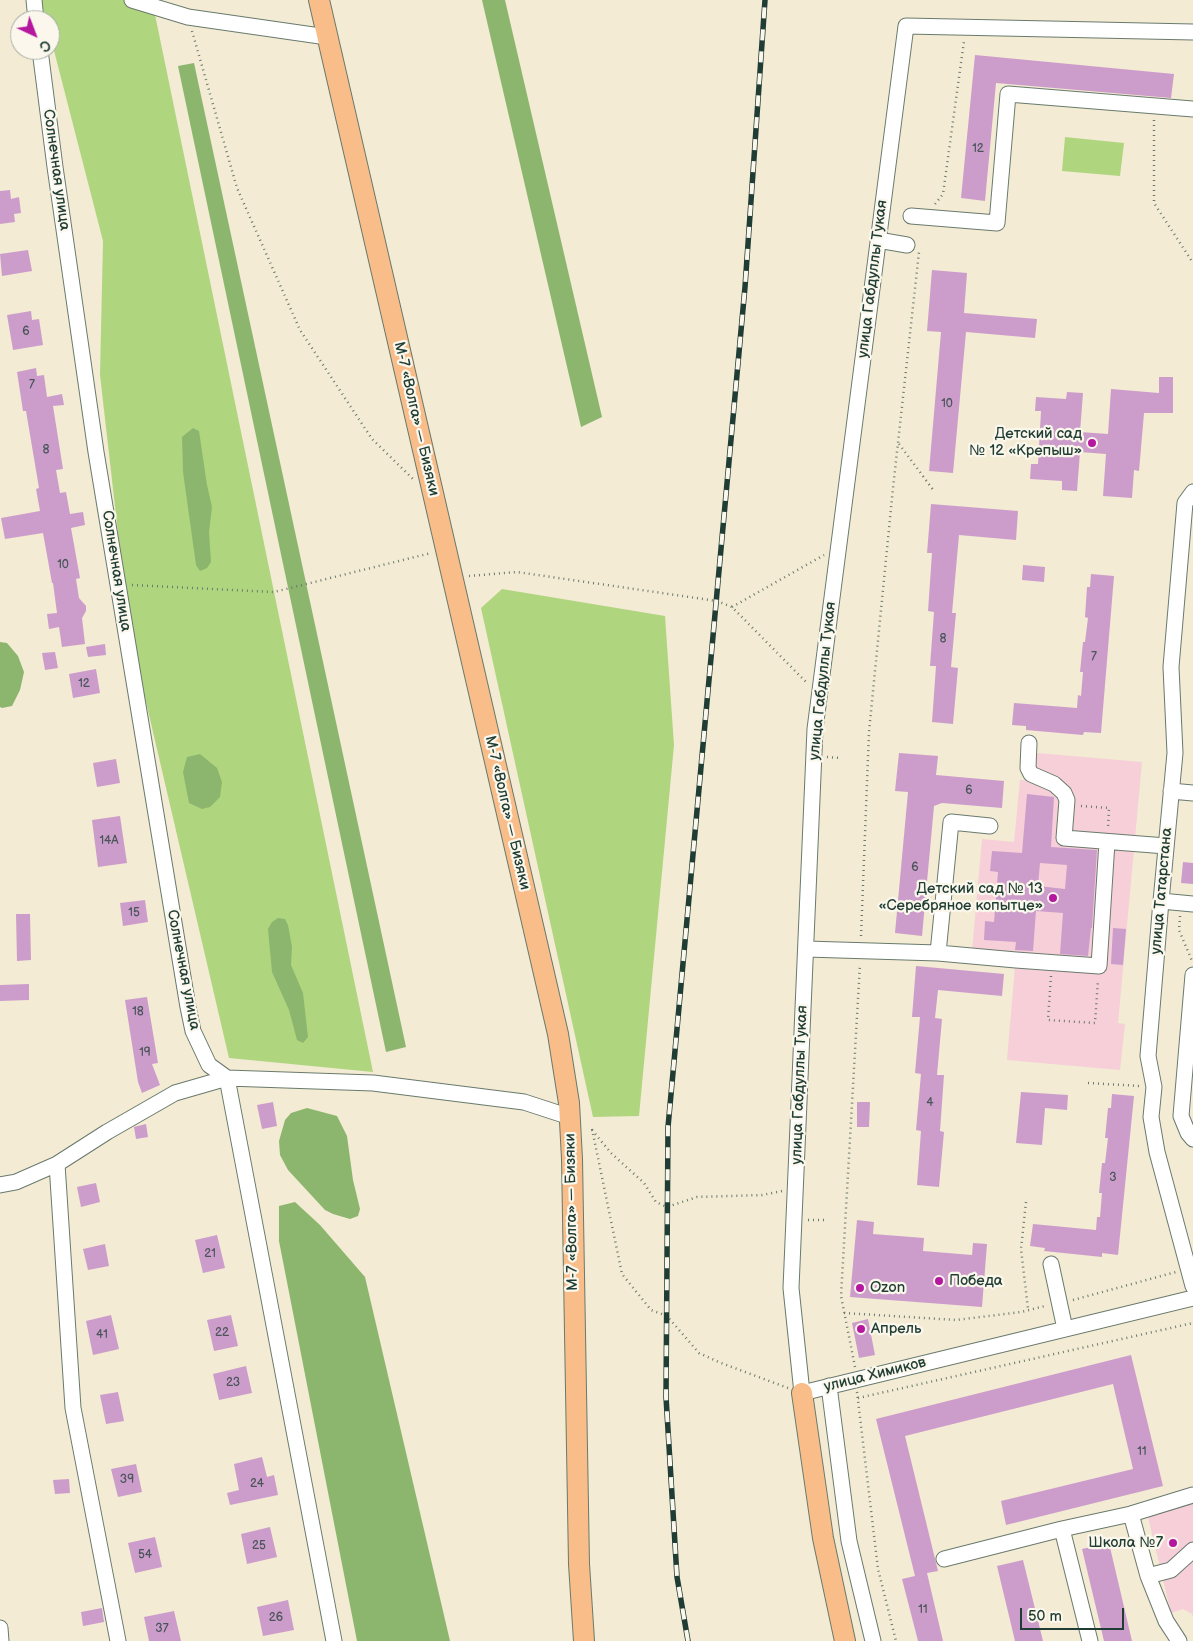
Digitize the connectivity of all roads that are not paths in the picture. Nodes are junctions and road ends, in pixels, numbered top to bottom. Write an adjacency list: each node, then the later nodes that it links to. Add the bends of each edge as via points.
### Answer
1 (132, 0): 4 (street, via 188,17)
2 (319, 0): 4 (main road, М-7 «Волга» — Бизяки)
3 (1193, 32): 8 (street, улица Габдуллы Тукая, via 906,26)
4 (327, 37): 23 (main road, М-7 «Волга» — Бизяки, via 558,1034)
5 (41, 60): 22 (street, Солнечная улица, via 118,584 193,1031 209,1065)
6 (1193, 109): 7 (street, via 1008,94 997,223)
7 (917, 216)
8 (878, 240): 9 (street); 19 (street, улица Габдуллы Тукая, via 815,728)
9 (914, 246)
10 (1193, 492): 12 (street, улица Татарстана, via 1185,503 1171,667 1175,753)
11 (1029, 744): 15 (street, via 1028,768 1031,774 1054,784 1067,800 1064,838)
12 (1171, 791): 13 (street); 16 (street, улица Татарстана)
13 (1193, 794)
14 (990, 826): 20 (street, via 952,822)
15 (1107, 842): 16 (street); 20 (street, via 1099,966)
16 (1166, 846): 17 (street, улица Татарстана)
17 (1161, 901): 18 (street); 28 (street, улица Татарстана, via 1148,1056 1154,1087 1151,1117 1157,1152)
18 (1187, 903)
19 (806, 948): 20 (street); 33 (street, улица Габдуллы Тукая, via 791,1288)
20 (938, 953)
21 (1193, 975): 24 (street, via 1181,1116)
22 (227, 1078): 23 (street, via 373,1083 524,1102); 25 (street, via 175,1092); 43 (street)
23 (570, 1124): 44 (main road, М-7 «Волга» — Бизяки, via 579,1564)
24 (1193, 1139)
25 (57, 1164): 26 (street, via 16,1182); 42 (street, via 72,1408)
26 (0, 1185)
27 (1050, 1264): 31 (street)
28 (1191, 1268): 29 (street, улица Татарстана)
29 (1193, 1286)
30 (1193, 1298): 31 (street, улица Химиков)
31 (1065, 1329): 32 (street, улица Химиков)
32 (829, 1386): 33 (street, улица Химиков); 46 (street, via 848,1541)
33 (802, 1392): 45 (main road, улица Химиков, via 823,1538)
34 (1193, 1495): 35 (street)
35 (1131, 1514): 36 (street); 39 (street)
36 (1062, 1529): 38 (street); 47 (street)
37 (1193, 1550): 39 (street, via 1171,1570)
38 (944, 1559)
39 (1148, 1576): 48 (street, via 1166,1621)
40 (0, 1628): 41 (street)
41 (1, 1641)
42 (118, 1641)
43 (334, 1641)
44 (584, 1641)
45 (845, 1641)
46 (873, 1641)
47 (1090, 1641)
48 (1179, 1641)

